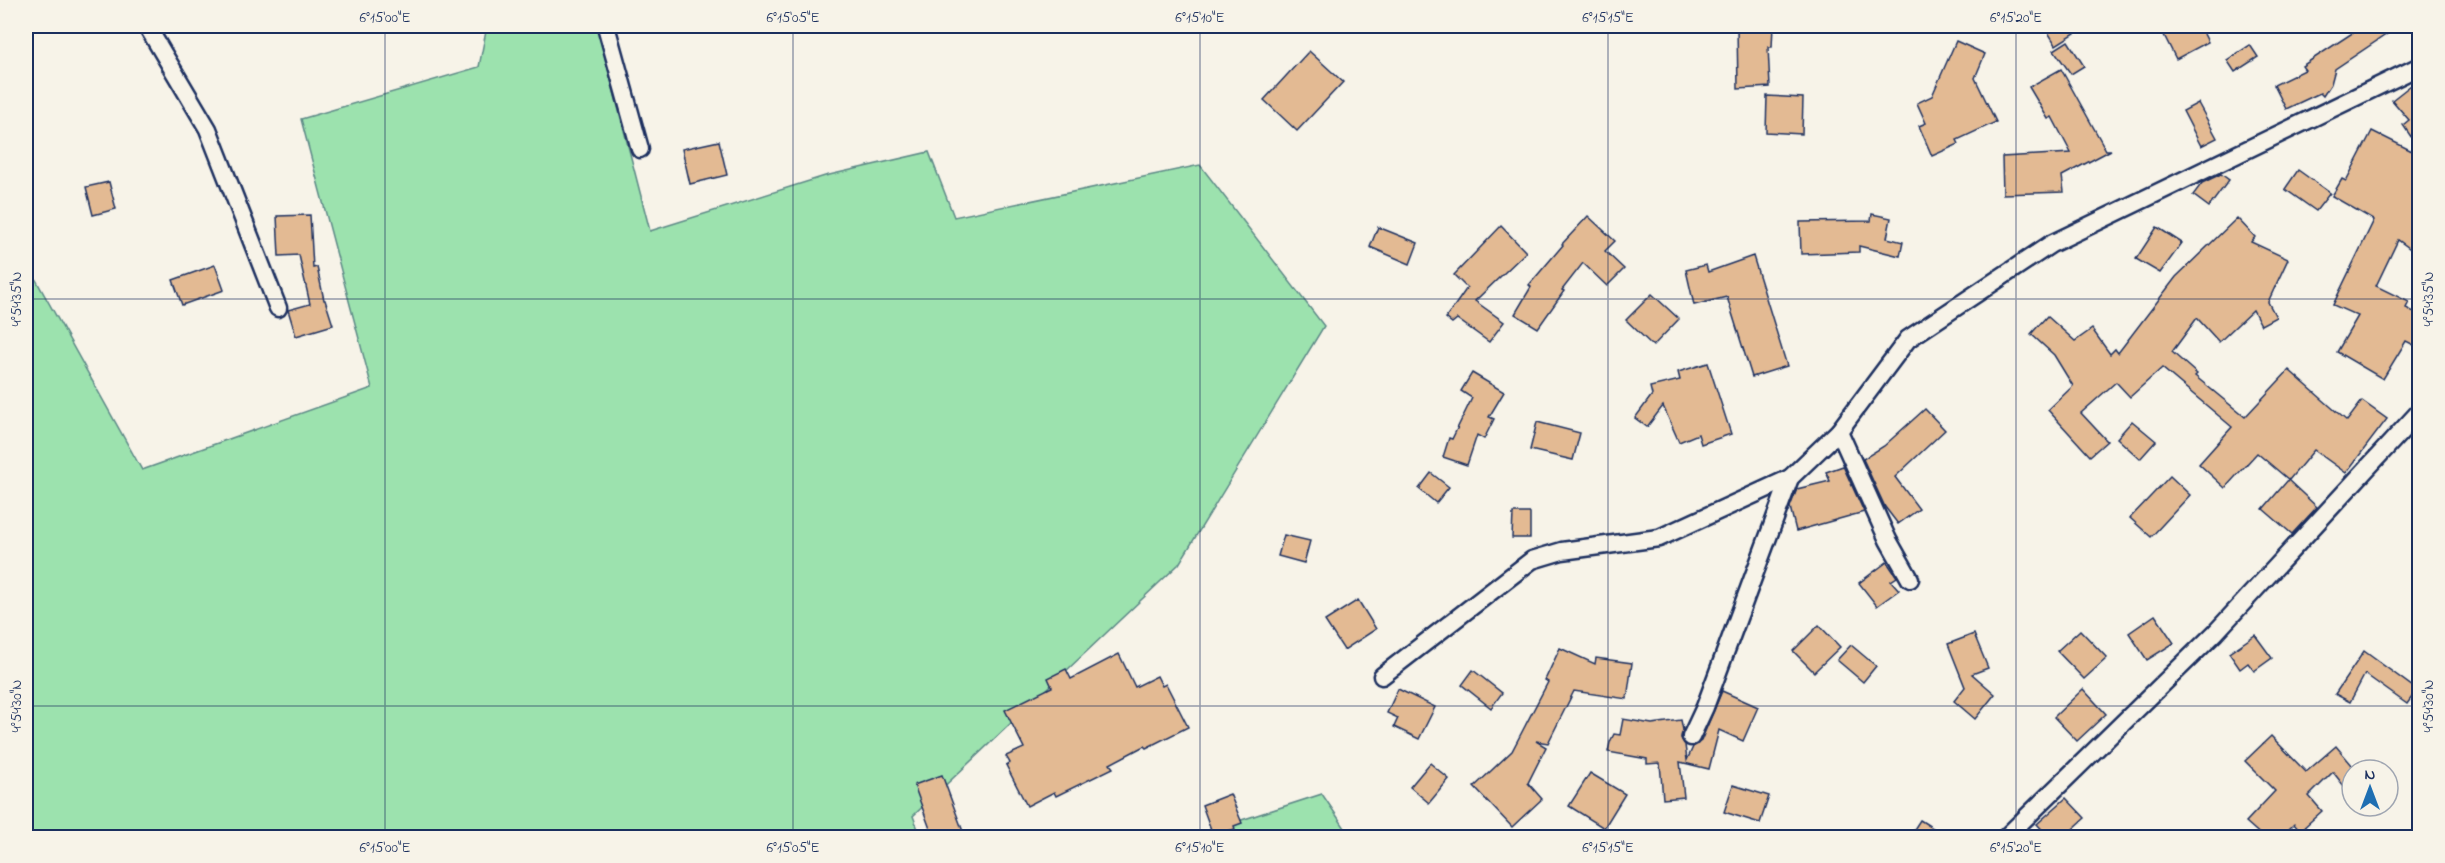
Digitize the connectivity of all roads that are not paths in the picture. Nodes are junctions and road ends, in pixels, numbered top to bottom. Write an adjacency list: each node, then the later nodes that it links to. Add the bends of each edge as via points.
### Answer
1 (147, 26): 5 (street, via 208,129)
2 (606, 26): 4 (street)
3 (2420, 66): 7 (street, via 2051,244 1908,339)
4 (640, 149)
5 (278, 308)
6 (2420, 411): 12 (street, via 2215,633)
7 (1839, 431): 8 (street); 9 (street)
8 (1790, 478): 10 (street, via 1659,538 1562,551 1532,560); 11 (street)
9 (1910, 579)
10 (1383, 676)
11 (1691, 737)
12 (2005, 837)

